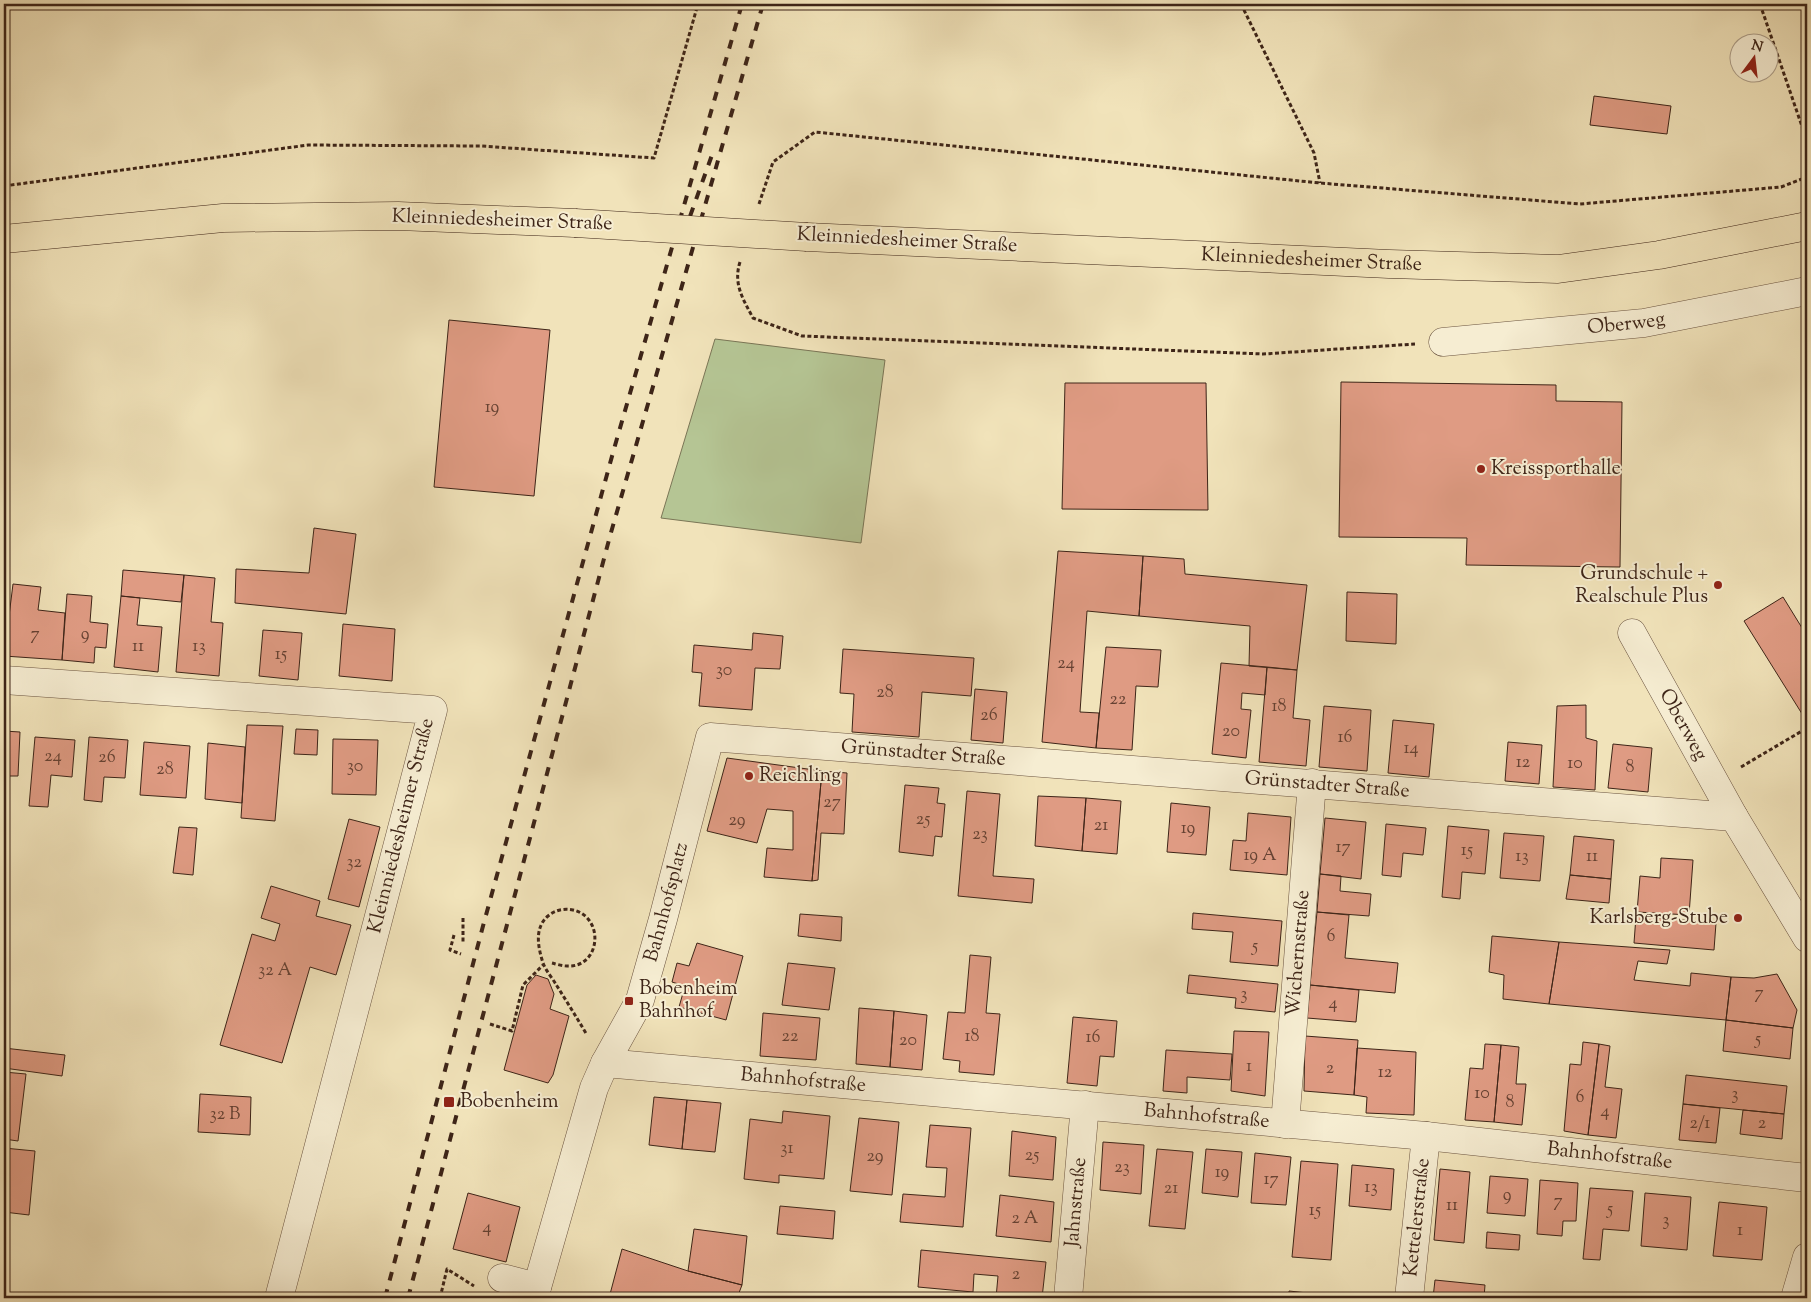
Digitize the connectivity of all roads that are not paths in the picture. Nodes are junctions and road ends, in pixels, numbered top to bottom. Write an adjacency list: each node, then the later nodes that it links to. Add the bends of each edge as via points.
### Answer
1 (1807, 226): 2 (main road, Kleinniedesheimer Straße, bridge, via 1659,255 1558,269 1389,264 398,216 223,218)
2 (4, 239)
3 (1807, 292): 4 (street, Oberweg, via 1644,323)
4 (1444, 342)
5 (1632, 634): 9 (street, Oberweg)
6 (4, 680): 19 (street, Kleinniedesheimer Straße, via 433,710)
7 (778, 742): 8 (street, Grünstadter Straße); 11 (street, Bahnhofsplatz, via 710,737 640,1000)
8 (1312, 783): 9 (street, Grünstadter Straße); 13 (street, Wichernstraße)
9 (1734, 817): 10 (street)
10 (1807, 938)
11 (605, 1062): 12 (street, Bahnhofstraße); 18 (street, Bahnhofsplatz, via 591,1095)
12 (1085, 1105): 13 (street, Bahnhofstraße); 20 (street, Jahnstraße)
13 (1285, 1124): 14 (street, Bahnhofstraße)
14 (1426, 1136): 15 (street, Bahnhofstraße); 21 (street, Kettelerstraße)
15 (1807, 1178)
16 (1807, 1257): 22 (street)
17 (490, 1283): 18 (street)
18 (535, 1292)
19 (279, 1298)
20 (1068, 1298)
21 (1409, 1298)
22 (1795, 1298)

